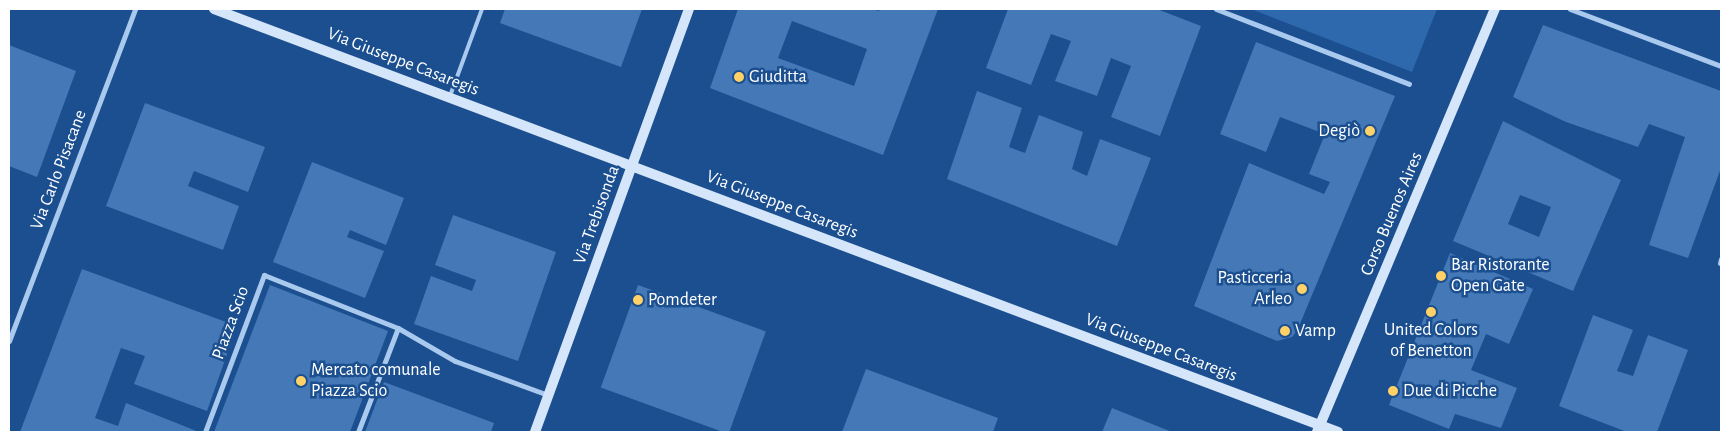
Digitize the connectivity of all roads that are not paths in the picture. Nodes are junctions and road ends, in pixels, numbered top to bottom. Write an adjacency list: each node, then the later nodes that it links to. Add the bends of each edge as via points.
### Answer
1 (135, 9): 13 (street, Via Carlo Pisacane)
2 (214, 9): 10 (street, Via Giuseppe Casaregis)
3 (482, 9): 10 (lane)
4 (689, 9): 11 (street, Via Trebisonda)
5 (1216, 9): 9 (street)
6 (1496, 9): 15 (street, Corso Buenos Aires)
7 (1570, 9): 8 (street)
8 (1721, 66)
9 (1409, 84)
10 (450, 97): 11 (street, Via Giuseppe Casaregis)
11 (632, 167): 14 (street, Via Trebisonda); 15 (street, Via Giuseppe Casaregis)
12 (398, 328): 14 (street, Piazza Scio, via 455,361); 16 (street, Piazza Scio, via 264,274); 17 (street)
13 (9, 341)
14 (549, 395): 18 (street, Via Trebisonda)
15 (1318, 429): 19 (street, Via Giuseppe Casaregis)
16 (205, 432)
17 (358, 432)
18 (536, 432)
19 (1338, 432)

